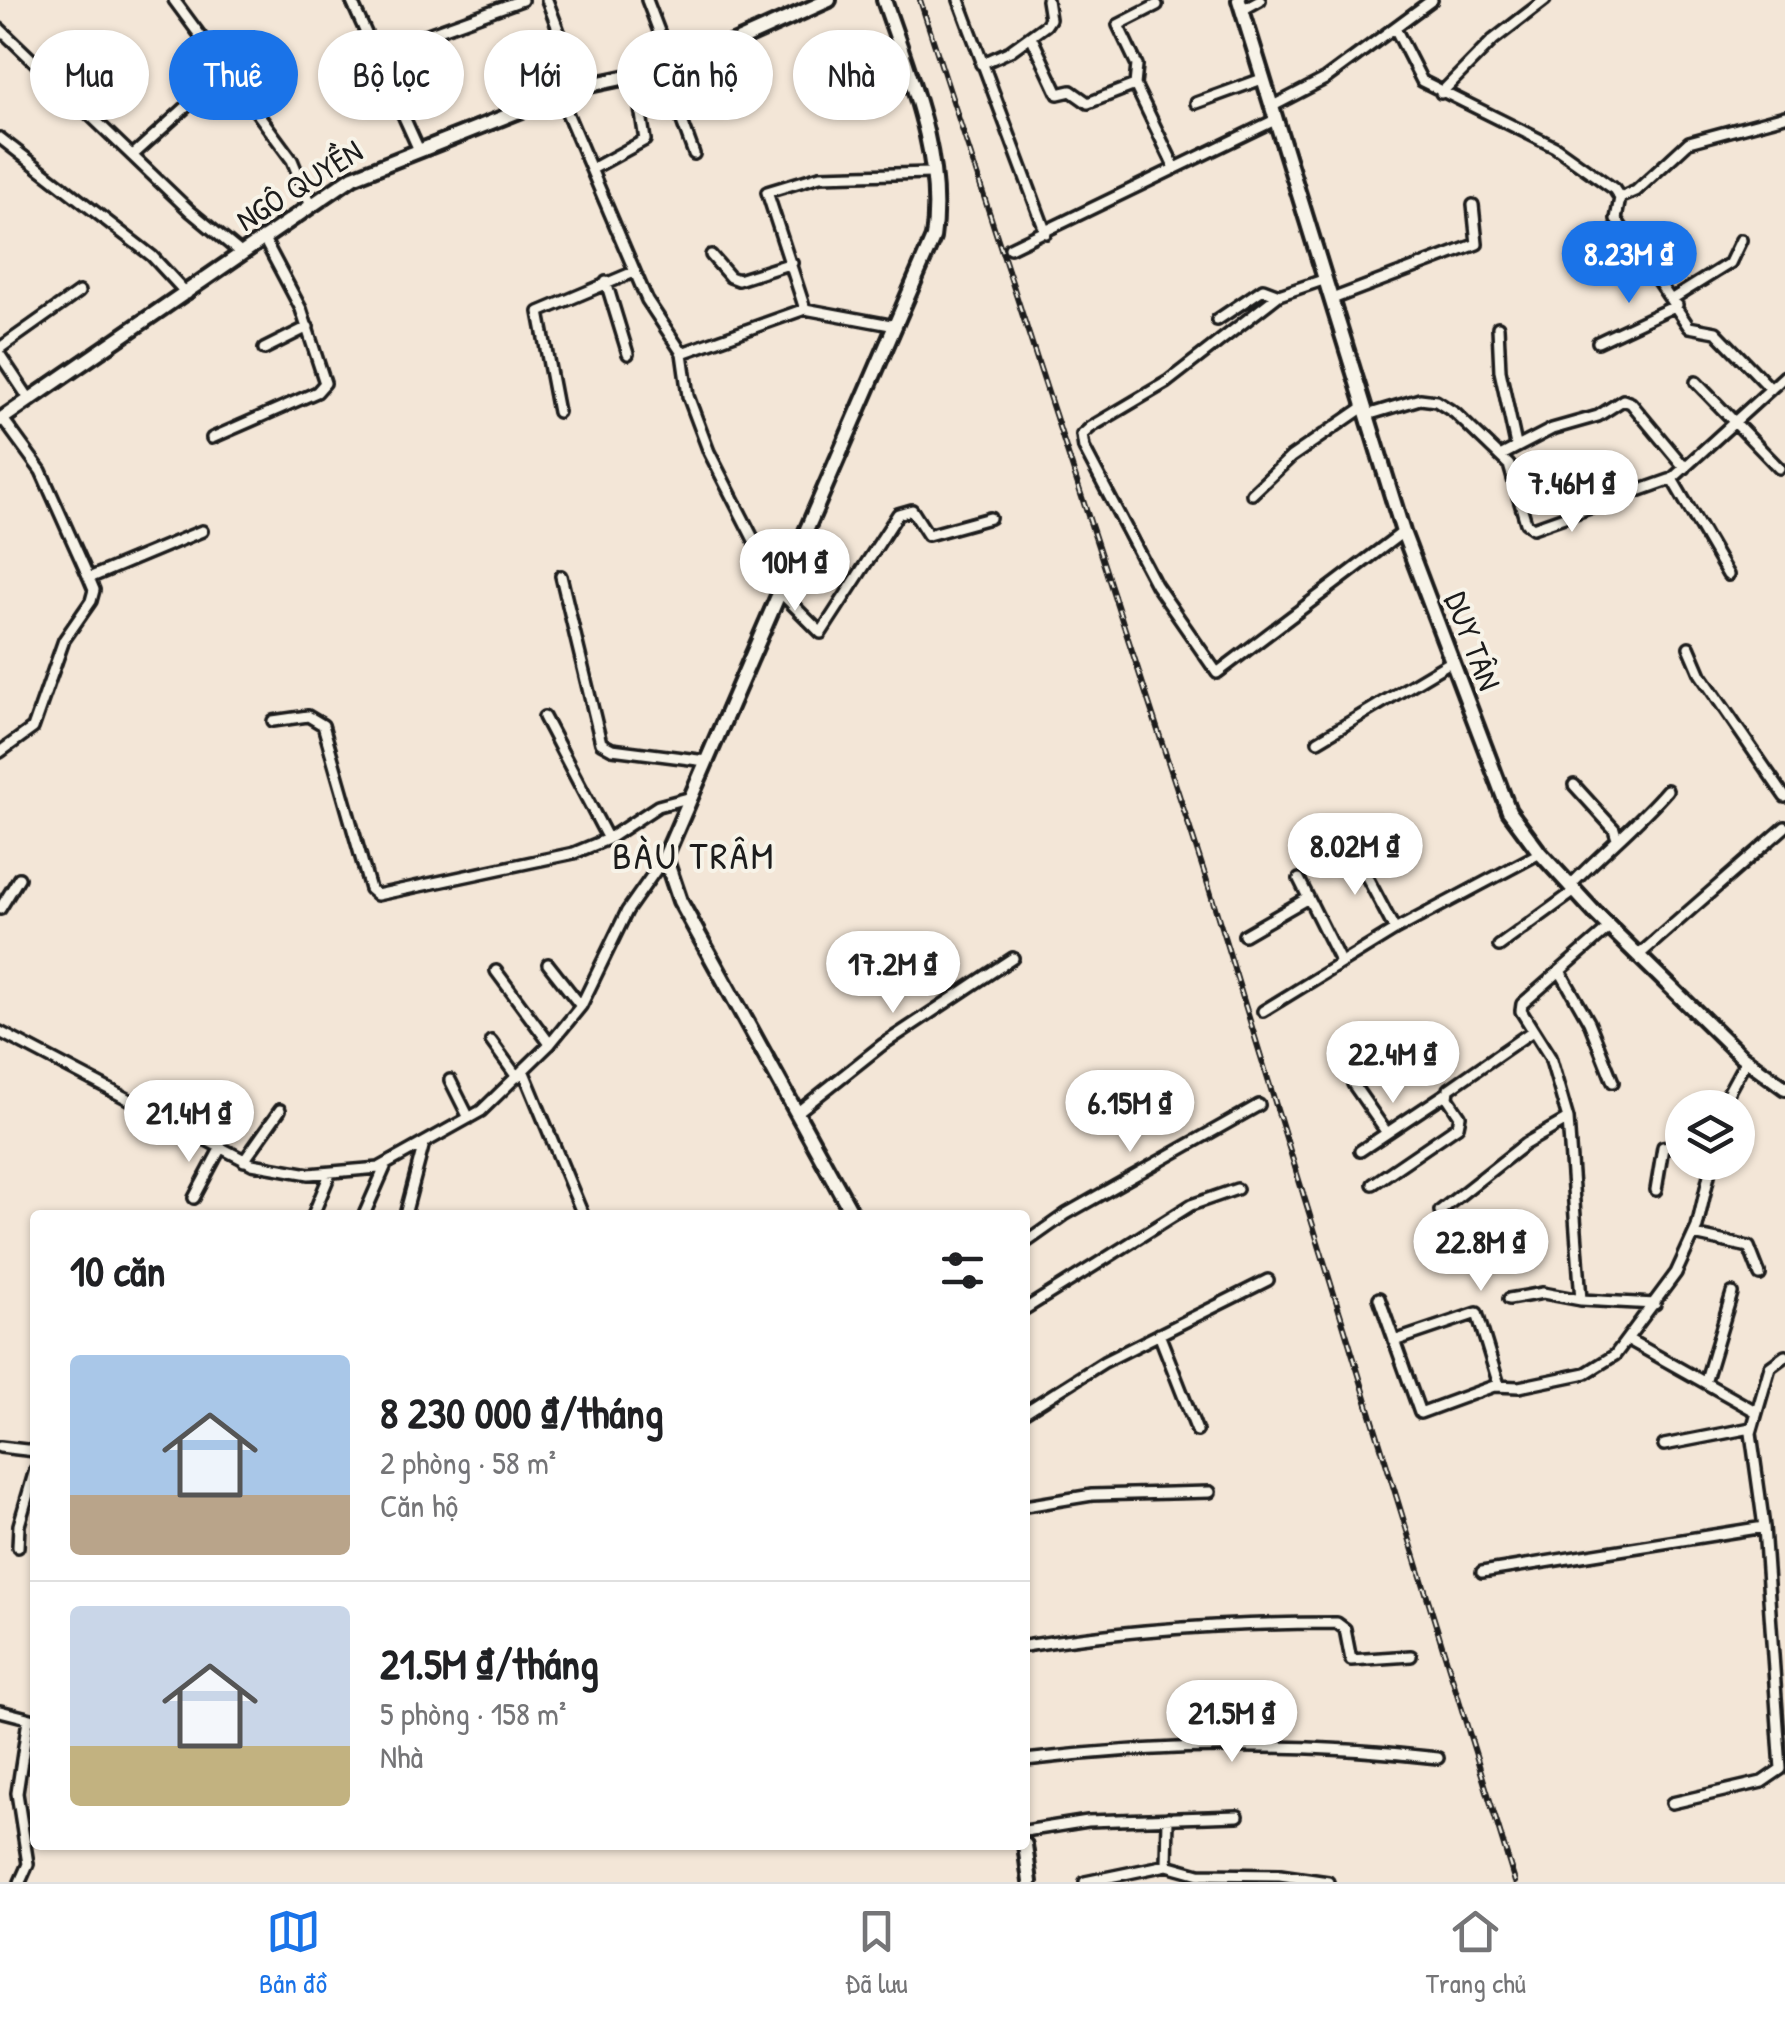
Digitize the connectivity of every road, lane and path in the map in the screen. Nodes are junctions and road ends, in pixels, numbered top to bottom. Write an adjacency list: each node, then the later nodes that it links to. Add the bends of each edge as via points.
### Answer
1 (174, 0): 17 (street)
2 (351, 0): 37 (street)
3 (522, 0): 18 (street)
4 (548, 0): 19 (street)
5 (647, 0): 20 (street)
6 (829, 0): 21 (street, NGÔ QUYỀN)
7 (884, 0): 42 (street, via 924,126)
8 (958, 0): 23 (street)
9 (1047, 0): 22 (street, via 1050,19)
10 (1260, 0): 14 (street)
11 (1432, 0): 15 (street)
12 (1545, 0): 26 (street)
13 (1157, 5): 25 (street, via 1118,25 1137,65)
14 (1240, 5): 24 (street, DUY TÂN)
15 (1395, 28): 26 (street, via 1416,74); 28 (street)
16 (0, 29): 39 (street)
17 (197, 30)
18 (439, 30)
19 (559, 30)
20 (656, 30)
21 (758, 30)
22 (1031, 36): 23 (street); 25 (street, via 1058,94 1071,91 1088,103)
23 (981, 64): 46 (street)
24 (1262, 79): 27 (street); 28 (street, DUY TÂN)
25 (1135, 85): 40 (street)
26 (1441, 93): 43 (street, via 1556,147)
27 (1196, 103)
28 (1273, 114): 40 (street); 54 (street, DUY TÂN)
29 (1785, 116): 43 (street, via 1688,142)
30 (172, 120): 39 (street)
31 (260, 120): 45 (street, via 292,160)
32 (491, 120): 37 (street, NGÔ QUYỀN)
33 (570, 120): 41 (street)
34 (642, 120): 41 (street, via 645,140)
35 (684, 120): 38 (street)
36 (0, 138): 57 (street, via 152,256)
37 (418, 148): 45 (street, NGÔ QUYỀN)
38 (694, 154)
39 (133, 155): 50 (street)
40 (1175, 168): 46 (street)
41 (592, 169): 53 (street)
42 (931, 173): 52 (street, via 820,176 767,192); 63 (street, via 933,238)
43 (1620, 198): 60 (street, via 1616,218)
44 (1474, 204): 59 (street, via 1478,244)
45 (311, 206): 47 (street, NGÔ QUYỀN)
46 (1046, 233): 49 (street)
47 (263, 237): 50 (street, NGÔ QUYỀN); 64 (street)
48 (1741, 240): 60 (street, via 1730,263)
49 (1010, 248)
50 (242, 254): 57 (street, NGÔ QUYỀN)
51 (711, 255): 52 (street, via 738,280)
52 (792, 263): 61 (street)
53 (634, 272): 55 (street); 69 (street)
54 (1326, 279): 58 (street); 59 (street, DUY TÂN)
55 (606, 282): 70 (street); 76 (street, via 539,312)
56 (79, 292): 68 (street)
57 (186, 294): 74 (street, NGÔ QUYỀN)
58 (1279, 295): 62 (street, via 1262,289); 88 (street, via 1167,382 1082,435 1131,541 1217,673)
59 (1332, 298): 75 (street, DUY TÂN)
60 (1674, 302): 66 (street); 73 (street, via 1691,330 1716,332)
61 (805, 309): 63 (street); 69 (street)
62 (1217, 320)
63 (896, 326): 92 (street)
64 (308, 327): 67 (street); 79 (street, via 326,377 323,387)
65 (1498, 328): 80 (street)
66 (1598, 342)
67 (264, 348)
68 (0, 352): 74 (street)
69 (682, 353): 92 (street, via 688,396 709,452)
70 (628, 354)
71 (1785, 376): 73 (street)
72 (1696, 382): 78 (street)
73 (1770, 389): 78 (street)
74 (30, 400): 77 (street, NGÔ QUYỀN)
75 (1366, 410): 81 (street, via 1436,401); 85 (street, via 1292,457); 88 (street, DUY TÂN)
76 (558, 412)
77 (2, 420): 91 (street, via 41,471)
78 (1731, 422): 82 (street); 83 (street)
79 (212, 438)
80 (1516, 446): 81 (street); 82 (street, via 1623,400)
81 (1502, 456): 84 (street, via 1533,528)
82 (1686, 468): 84 (street)
83 (1779, 468)
84 (1672, 478): 89 (street)
85 (1252, 494)
86 (990, 518): 92 (street, via 928,535 912,510 898,514 822,633)
87 (202, 531): 91 (street)
88 (1404, 532): 94 (street, DUY TÂN)
89 (1728, 574)
90 (562, 576): 99 (street, via 601,743)
91 (89, 578): 98 (street, via 91,600 64,640 34,728)
92 (781, 593): 99 (street)
93 (1689, 647): 102 (street, via 1701,675)
94 (1452, 661): 97 (street); 108 (street, DUY TÂN, via 1509,810)
95 (544, 716): 105 (street)
96 (273, 721): 105 (street, via 308,716 323,725 377,895 556,858)
97 (1318, 741)
98 (0, 752)
99 (706, 762): 103 (street)
100 (1574, 785): 106 (street)
101 (1667, 790): 106 (street)
102 (1785, 796)
103 (688, 798): 105 (street, via 658,806); 109 (street)
104 (1785, 827): 119 (street)
105 (608, 839)
106 (1618, 839): 112 (street)
107 (1351, 847): 116 (street)
108 (1540, 853): 112 (street, DUY TÂN); 116 (street)
109 (665, 858): 125 (street, via 627,911); 141 (street, via 680,901)
110 (19, 878): 114 (street)
111 (1298, 879): 113 (street)
112 (1574, 887): 115 (street, DUY TÂN); 118 (street)
113 (1308, 898): 117 (street); 121 (street)
114 (0, 909)
115 (1610, 927): 119 (street, DUY TÂN); 123 (street)
116 (1395, 930): 121 (street)
117 (1244, 935)
118 (1498, 946)
119 (1640, 954): 131 (street, DUY TÂN)
120 (1013, 958): 141 (street)
121 (1342, 963): 126 (street)
122 (548, 964): 125 (street)
123 (1560, 971): 128 (street, via 1522,1004); 134 (street)
124 (496, 972): 130 (street)
125 (581, 1006): 130 (street)
126 (1263, 1011)
127 (0, 1032): 147 (street)
128 (1532, 1032): 138 (street); 143 (street, via 1550,1057)
129 (490, 1041): 132 (street)
130 (550, 1044): 132 (street)
131 (1746, 1060): 136 (street, DUY TÂN); 137 (street)
132 (520, 1074): 142 (street); 160 (street)
133 (450, 1080): 142 (street)
134 (1614, 1082)
135 (1354, 1084): 144 (street)
136 (1785, 1088)
137 (1730, 1090)
138 (1447, 1093): 144 (street); 153 (street, via 1460,1116 1458,1126)
139 (1259, 1105): 164 (street)
140 (280, 1110): 149 (street)
141 (799, 1111): 161 (street)
142 (469, 1118): 145 (street)
143 (1568, 1119): 162 (street, via 1524,1144); 170 (street)
144 (1387, 1133): 148 (street)
145 (424, 1143): 150 (street); 159 (street)
146 (1665, 1146): 155 (street)
147 (220, 1150): 149 (street); 156 (street)
148 (1360, 1151)
149 (244, 1161): 151 (street)
150 (386, 1165): 151 (street); 158 (street)
151 (330, 1174): 157 (street)
152 (1708, 1180): 163 (street)
153 (1373, 1184)
154 (1237, 1189): 172 (street, via 1190,1205)
155 (1656, 1190)
156 (194, 1198)
157 (314, 1210)
158 (366, 1210)
159 (406, 1210)
160 (582, 1210)
161 (850, 1210)
162 (1440, 1211)
163 (1694, 1235): 165 (street, via 1749,1247); 171 (street)
164 (1030, 1239)
165 (1760, 1275)
166 (1268, 1280): 173 (street)
167 (1732, 1293): 177 (street)
168 (1379, 1298): 175 (street)
169 (1508, 1299): 170 (street, via 1543,1293)
170 (1581, 1300): 171 (street)
171 (1655, 1304): 174 (street)
172 (1030, 1306)
173 (1159, 1334): 179 (street); 182 (street)
174 (1629, 1340): 177 (street); 178 (street, via 1586,1374)
175 (1394, 1341): 178 (street, via 1420,1413); 178 (street, via 1477,1312)
176 (1785, 1356): 180 (street, via 1773,1362)
177 (1705, 1382): 180 (street)
178 (1500, 1385)
179 (1030, 1409)
180 (1758, 1412): 181 (street)
181 (1752, 1428): 183 (street); 189 (street)
182 (1197, 1431)
183 (1664, 1445)
184 (0, 1446): 185 (street)
185 (30, 1449)
186 (30, 1488): 190 (street)
187 (1210, 1492): 188 (street, via 1092,1495)
188 (1030, 1505)
189 (1764, 1527): 191 (street); 199 (street, via 1782,1768 1762,1782)
190 (18, 1546)
191 (1482, 1572)
192 (1030, 1645): 193 (street, via 1206,1624 1336,1623 1345,1629 1351,1660)
193 (1411, 1656)
194 (0, 1712): 195 (street)
195 (30, 1720)
196 (30, 1730): 205 (street, via 17,1792 28,1864)
197 (1438, 1758): 198 (street, via 1292,1744 1116,1748)
198 (1030, 1759)
199 (1672, 1802)
200 (1238, 1816): 201 (street)
201 (1168, 1818): 202 (street, via 1088,1820); 204 (street)
202 (1030, 1830)
203 (1025, 1850): 206 (street)
204 (1167, 1865): 207 (street); 208 (street, via 1199,1874)
205 (20, 1882)
206 (1030, 1882)
207 (1085, 1882)
208 (1328, 1882)

